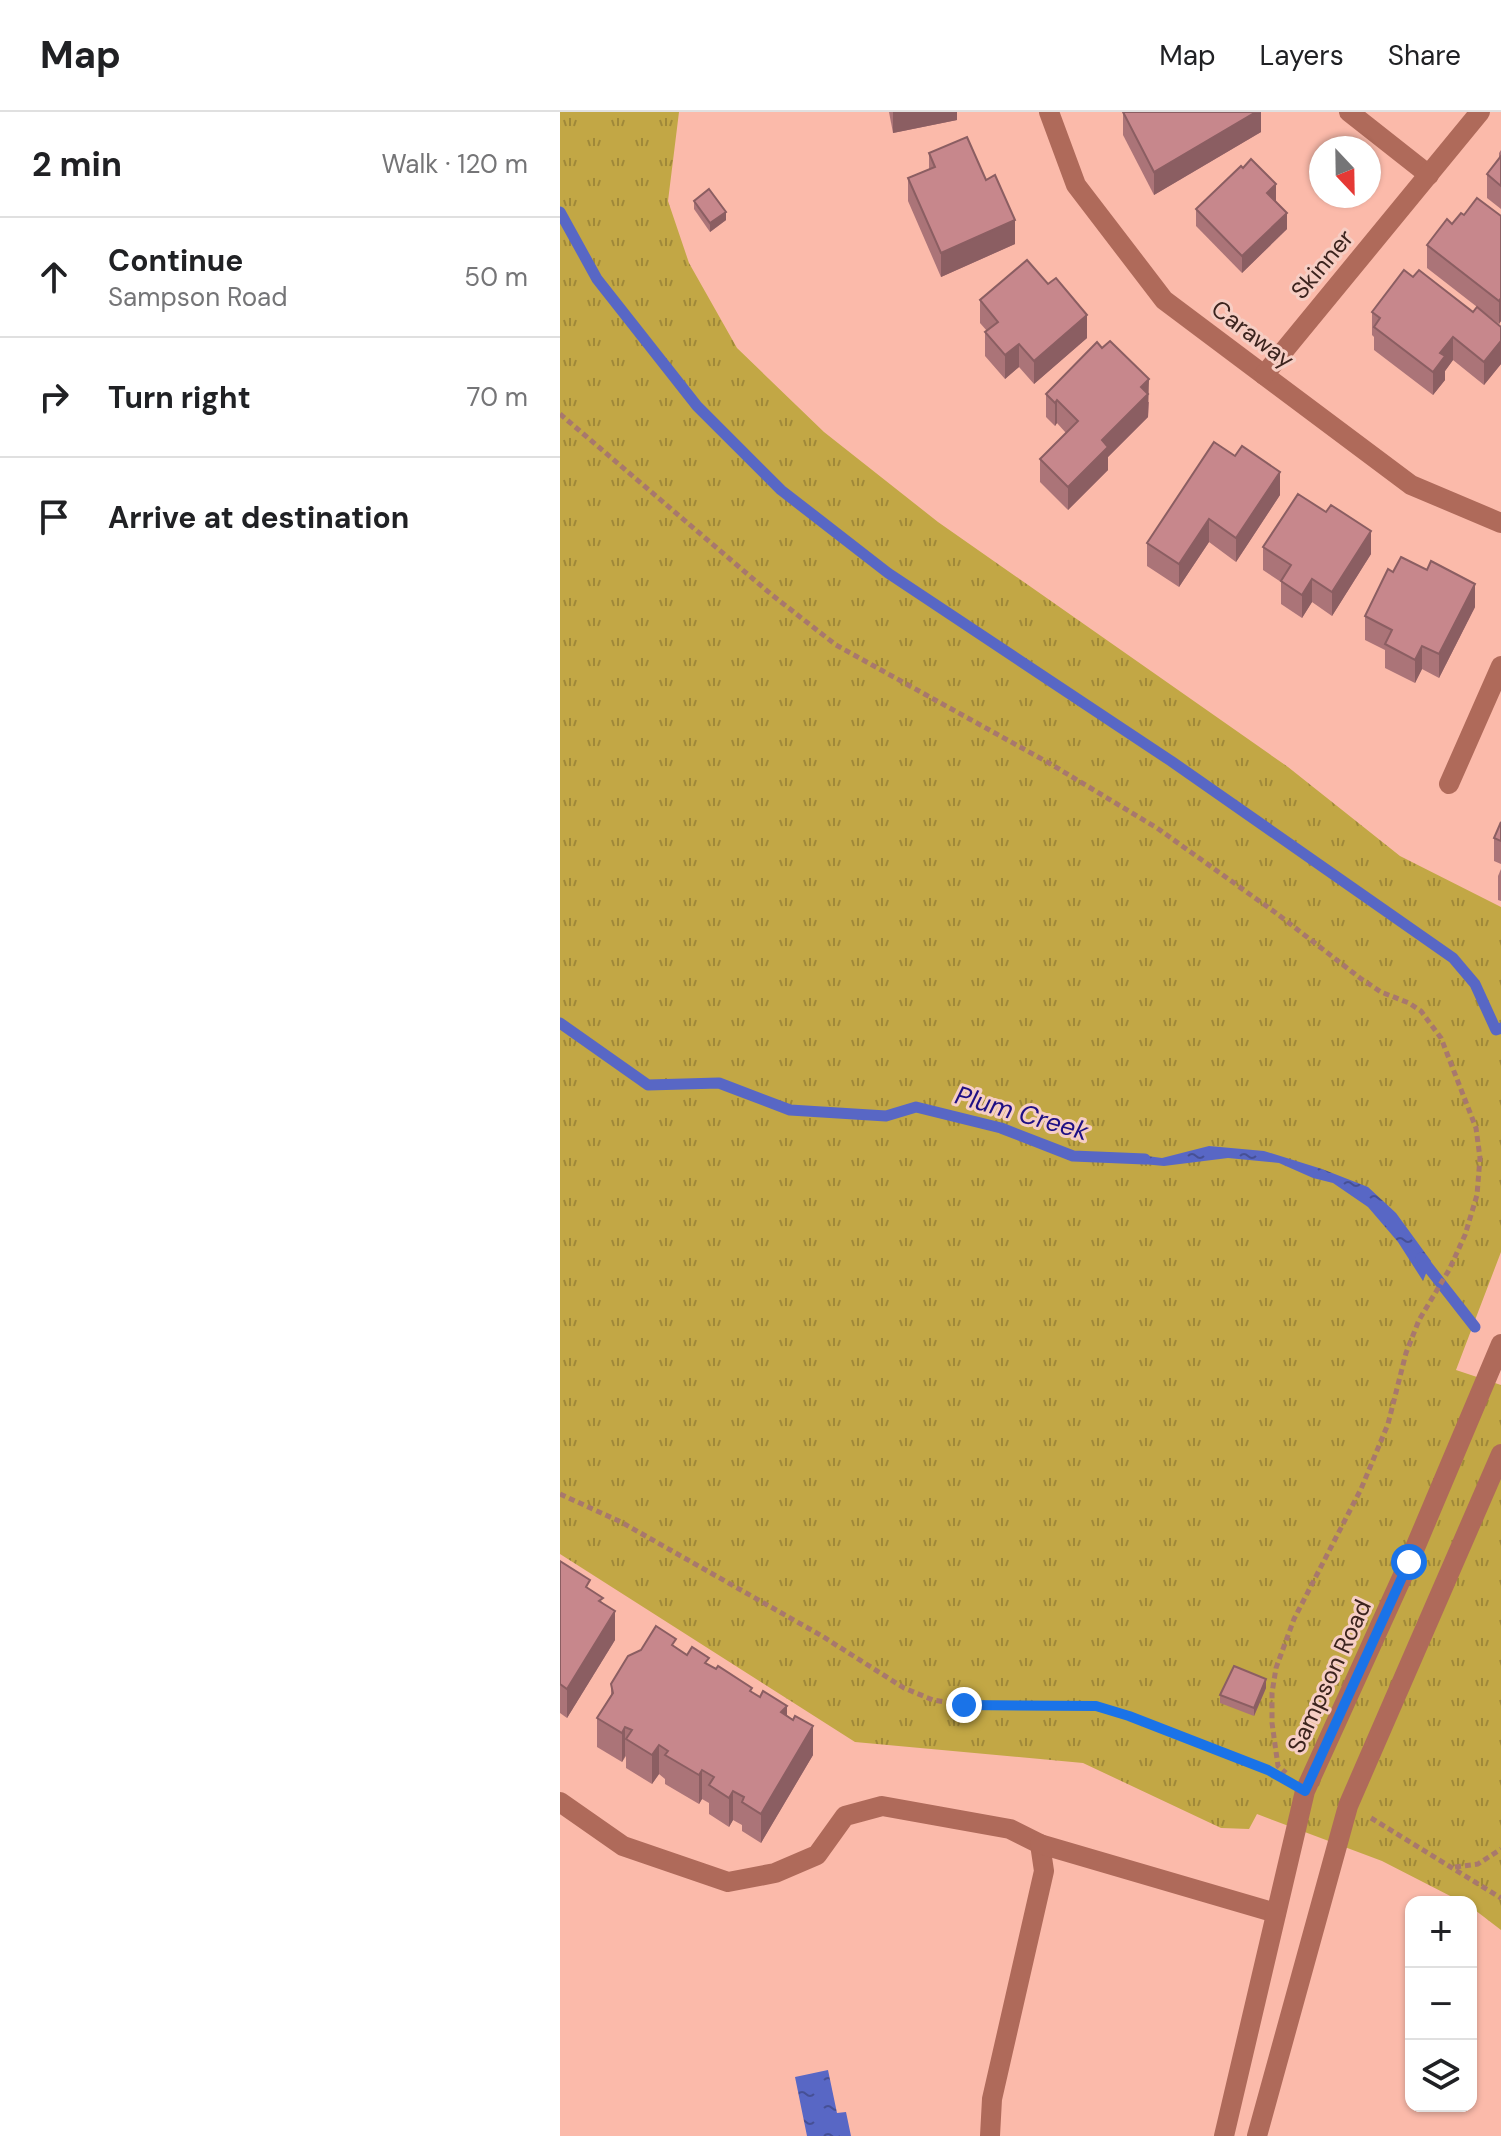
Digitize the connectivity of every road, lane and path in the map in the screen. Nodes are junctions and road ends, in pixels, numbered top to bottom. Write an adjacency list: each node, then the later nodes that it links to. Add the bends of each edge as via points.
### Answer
1 (1049, 112): 5 (street, Caraway, via 1076,185 1164,300)
2 (1349, 112): 4 (street)
3 (1480, 112): 4 (street, Skinner)
4 (1429, 175): 5 (street, Skinner)
5 (1264, 375): 7 (street, Caraway, via 1411,485)
6 (560, 414): 10 (path, via 836,645 1157,828 1360,978 1421,1011 1441,1038 1479,1142 1477,1195 1465,1235)
7 (1501, 523)
8 (1501, 666): 9 (street)
9 (1449, 784)
10 (1430, 1299)
11 (1501, 1344): 14 (street, Sampson Road)
12 (1501, 1454): 22 (street, via 1348,1806)
13 (560, 1494): 14 (path, via 621,1522 933,1700 1096,1706 1268,1770)
14 (1305, 1791): 19 (street, Sampson Road)
15 (560, 1802): 16 (street, via 623,1846 728,1882 775,1873 817,1855 845,1816 882,1806 1010,1829)
16 (1040, 1844): 19 (street); 20 (street, via 1044,1871 992,2099)
17 (1501, 1849): 18 (path, via 1478,1864)
18 (1455, 1867)
19 (1276, 1913): 21 (street, Sampson Road)
20 (990, 2136)
21 (1224, 2136)
22 (1257, 2136)

